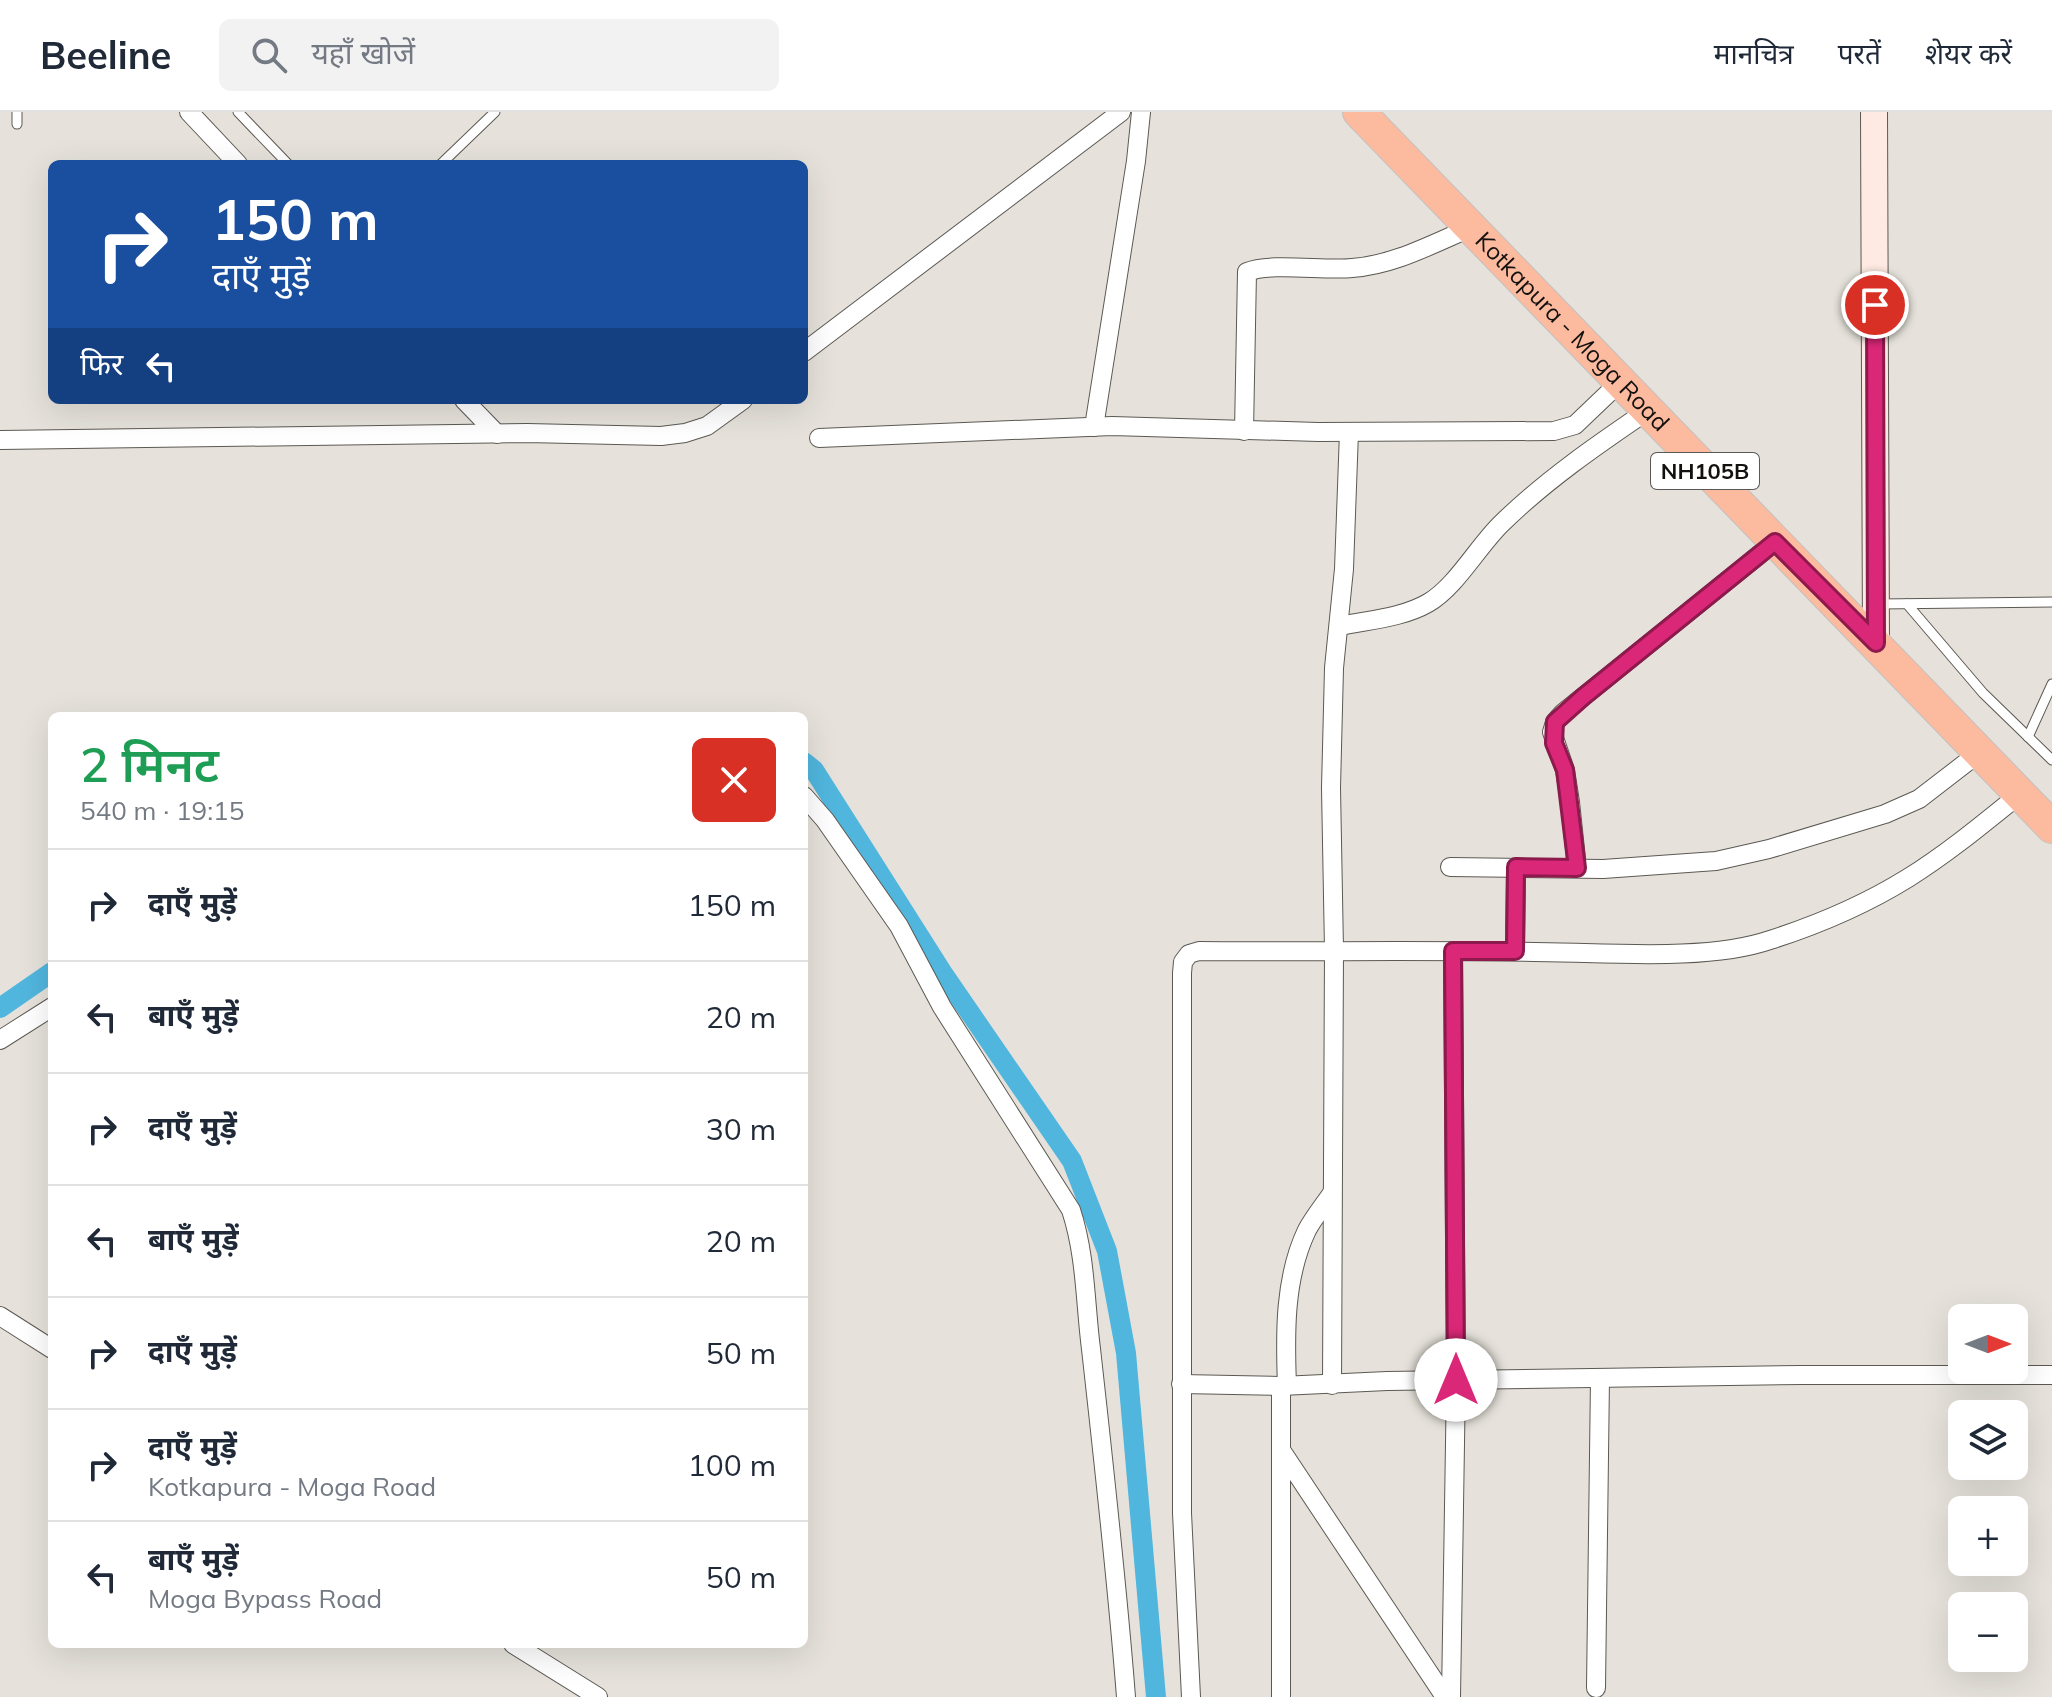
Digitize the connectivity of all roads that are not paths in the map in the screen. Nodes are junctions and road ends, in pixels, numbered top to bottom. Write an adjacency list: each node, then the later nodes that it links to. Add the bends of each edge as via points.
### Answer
1 (17, 112): 9 (lane)
2 (189, 112): 10 (street)
3 (238, 112): 11 (lane)
4 (495, 112): 12 (lane)
5 (1121, 112): 14 (street)
6 (1141, 112): 19 (street)
7 (1359, 112): 13 (highway, Kotkapura - Moga Road / NH105B)
8 (1874, 112): 27 (street)
9 (17, 124)
10 (234, 160)
11 (284, 160)
12 (445, 160)
13 (1470, 228): 15 (highway, Kotkapura - Moga Road / NH105B); 20 (street, via 1387,262 1247,272)
14 (808, 349)
15 (1619, 383): 18 (highway, Kotkapura - Moga Road / NH105B); 21 (street, via 1565,430)
16 (468, 404): 22 (street)
17 (737, 404): 22 (street, via 707,426 661,436)
18 (1647, 411): 25 (highway, Kotkapura - Moga Road / NH105B); 29 (street, via 1589,450 1503,521 1431,601)
19 (1094, 427): 20 (street); 23 (street)
20 (1244, 431): 21 (street)
21 (1349, 432): 29 (street)
22 (497, 434): 24 (street)
23 (819, 438)
24 (0, 440)
25 (1775, 542): 30 (highway, Kotkapura - Moga Road / NH105B); 40 (street, via 1555,722 1554,743 1565,770)
26 (2052, 602): 28 (lane)
27 (1876, 604): 28 (lane); 30 (street)
28 (1907, 604): 32 (lane)
29 (1340, 626): 41 (street, via 1331,788)
30 (1876, 643): 33 (highway, Kotkapura - Moga Road / NH105B)
31 (2052, 684): 32 (lane)
32 (2028, 737): 34 (lane)
33 (1980, 752): 35 (highway, Kotkapura - Moga Road / NH105B); 40 (street, via 1919,799 1811,837 1716,861)
34 (2052, 760)
35 (2020, 794): 37 (highway, Kotkapura - Moga Road / NH105B); 43 (street, via 1907,878 1853,907 1767,941 1659,953)
36 (808, 801): 59 (street, via 899,926 942,1007 1071,1210 1081,1240)
37 (2052, 827)
38 (1450, 867): 39 (street)
39 (1516, 867): 40 (street); 43 (street)
40 (1577, 868)
41 (1334, 950): 42 (street); 46 (street); 52 (street, via 1199,951 1183,962)
42 (1453, 951): 43 (street); 51 (street)
43 (1515, 951)
44 (48, 1010): 45 (street)
45 (0, 1040)
46 (1332, 1193): 53 (street); 54 (street, via 1308,1229 1295,1268)
47 (0, 1316): 48 (street)
48 (48, 1346)
49 (2052, 1375): 50 (street)
50 (1600, 1378): 51 (street); 57 (street)
51 (1456, 1380): 53 (street); 62 (street)
52 (1181, 1384): 54 (street); 60 (street)
53 (1332, 1385): 54 (street)
54 (1284, 1386): 55 (street)
55 (1281, 1450): 61 (street); 62 (street)
56 (519, 1648): 58 (street)
57 (1596, 1688)
58 (598, 1697)
59 (1126, 1697)
60 (1191, 1697)
61 (1281, 1697)
62 (1448, 1697)

